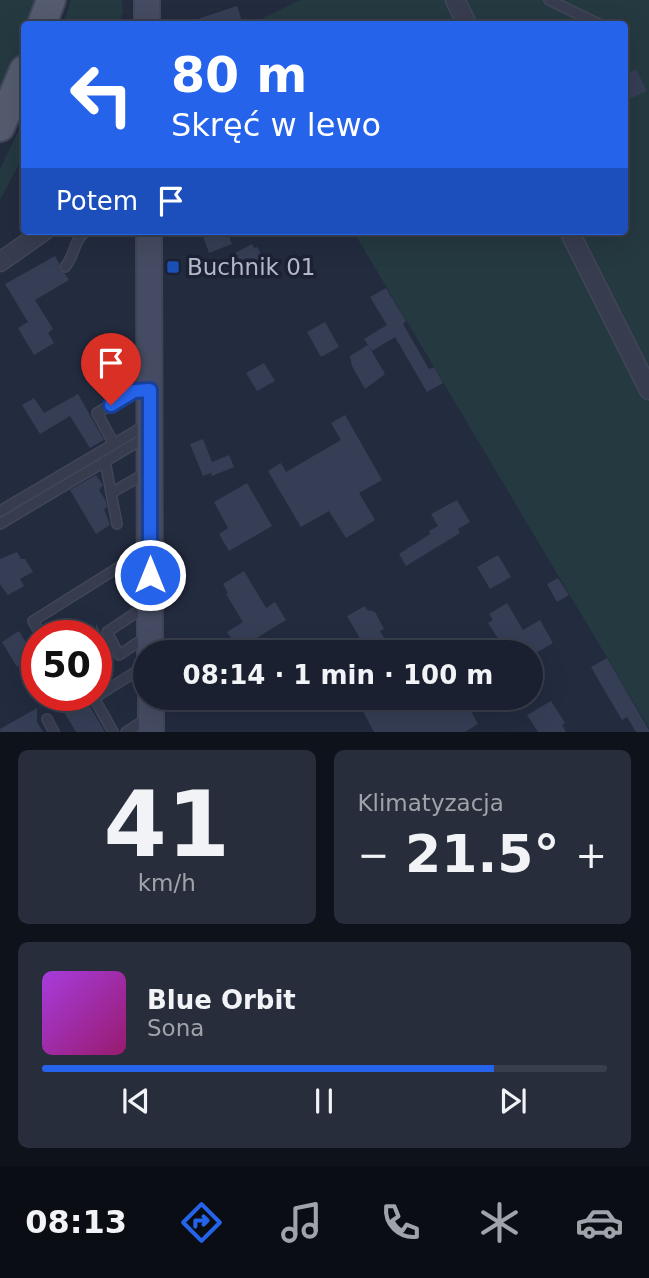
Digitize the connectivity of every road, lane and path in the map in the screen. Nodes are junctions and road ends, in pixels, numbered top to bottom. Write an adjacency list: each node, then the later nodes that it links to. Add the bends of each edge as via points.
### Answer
1 (51, 0): 5 (main road)
2 (147, 0): 6 (main road)
3 (455, 0): 7 (street)
4 (549, 0): 8 (lane)
5 (43, 21)
6 (148, 21)
7 (466, 21)
8 (593, 21)
9 (21, 77): 10 (main road)
10 (0, 127)
11 (38, 235): 15 (street)
12 (83, 235): 16 (lane)
13 (149, 235): 17 (main road)
14 (571, 235): 18 (street)
15 (0, 262)
16 (65, 267)
17 (150, 390): 19 (main road); 20 (lane, via 134,391 97,414)
18 (649, 390)
19 (150, 429): 20 (lane); 21 (lane); 22 (main road)
20 (114, 444): 24 (lane)
21 (105, 461): 23 (lane); 25 (lane)
22 (150, 470): 23 (lane); 27 (main road)
23 (111, 492): 26 (lane)
24 (0, 511)
25 (0, 524)
26 (117, 524)
27 (150, 548): 28 (main road); 29 (lane)
28 (150, 603): 30 (main road); 31 (lane, via 107,632 120,655)
29 (35, 620)
30 (150, 640)
31 (133, 650)
32 (133, 674): 36 (lane, via 94,698)
33 (151, 716): 37 (lane)
34 (47, 719): 35 (lane)
35 (54, 732)
36 (113, 732)
37 (126, 732)

